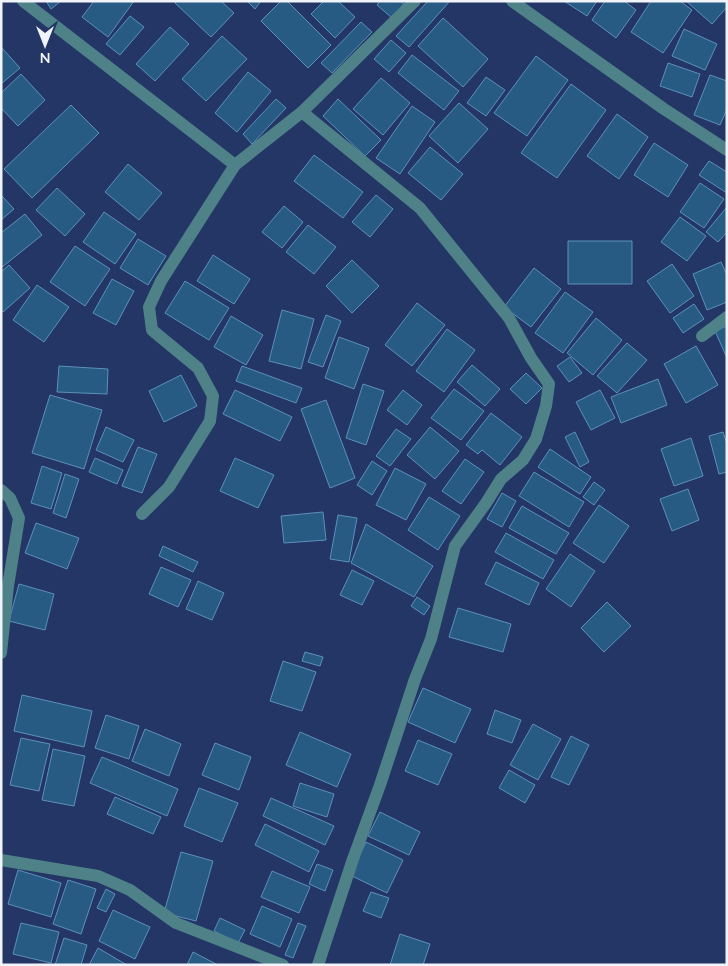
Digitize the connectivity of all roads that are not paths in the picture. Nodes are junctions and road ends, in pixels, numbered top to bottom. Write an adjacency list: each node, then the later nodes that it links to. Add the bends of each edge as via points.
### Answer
1 (24, 1): 6 (street)
2 (415, 1): 4 (street)
3 (512, 1): 5 (street)
4 (302, 112): 6 (street); 14 (street, via 420,208 509,318 549,384 536,439 523,460 501,479 455,546 431,639)
5 (727, 150)
6 (235, 165): 10 (street, via 161,280 149,307 152,330 198,368 213,396 210,421 169,487)
7 (727, 316): 8 (street)
8 (702, 336)
9 (1, 490): 11 (street, via 10,498 19,518)
10 (142, 514)
11 (1, 653)
12 (1, 860): 13 (street, via 98,876 130,890 176,923)
13 (283, 965)
14 (318, 965)

